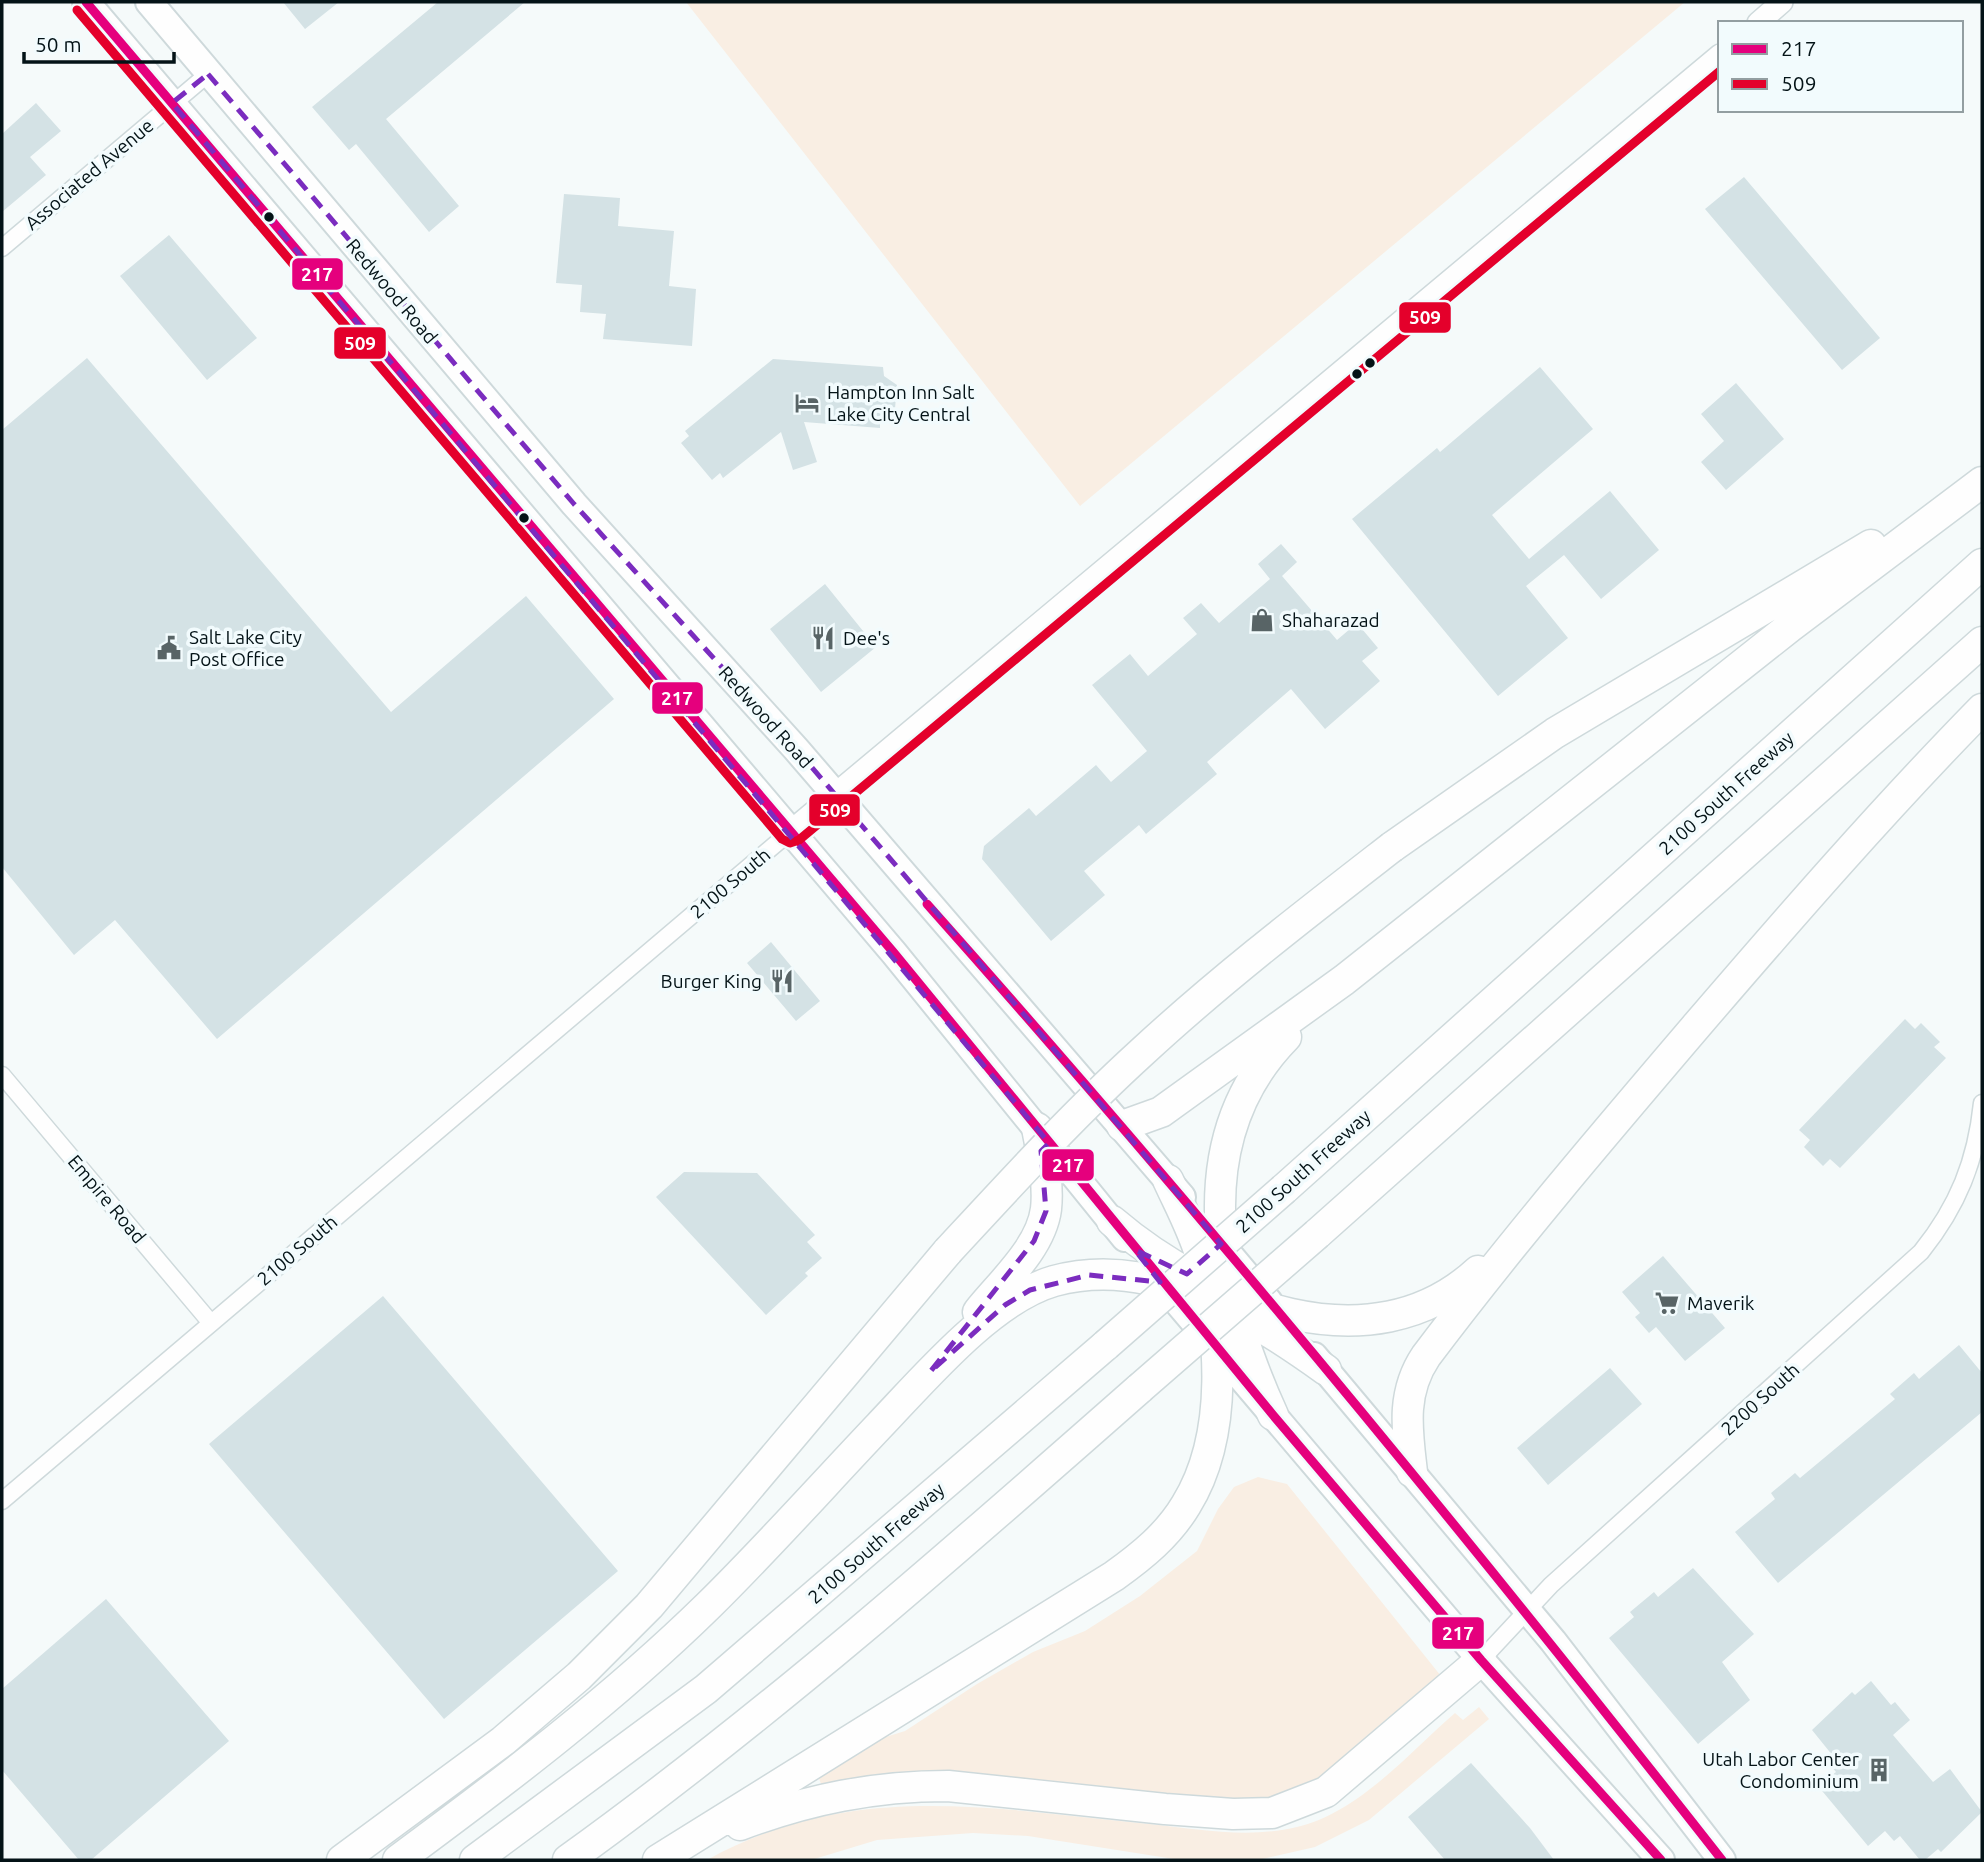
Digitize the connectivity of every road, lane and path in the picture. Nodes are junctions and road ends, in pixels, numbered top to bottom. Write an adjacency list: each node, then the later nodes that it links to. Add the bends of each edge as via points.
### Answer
1 (86, 2): 7 (main road)
2 (149, 2): 6 (main road, Redwood Road)
3 (1782, 2): 4 (street)
4 (1760, 21)
5 (1718, 57): 13 (street, 2100 South)
6 (208, 74): 7 (street, Associated Avenue); 13 (main road, Redwood Road, via 574,504)
7 (172, 103): 8 (street, Associated Avenue); 14 (main road)
8 (2, 248)
9 (1982, 480): 15 (highway); 37 (highway, bridge, via 1555,733 1392,847 1268,943 1141,1053 1030,1162 948,1251 696,1554 579,1676 503,1741)
10 (1982, 564): 39 (highway, 2100 South Freeway, bridge, via 1284,1189 706,1689)
11 (1982, 642): 40 (highway, bridge, via 893,1605 752,1722)
12 (1982, 709): 21 (highway, via 1838,863)
13 (834, 794): 14 (street, 2100 South); 18 (main road, Redwood Road)
14 (791, 831): 19 (main road); 27 (street, 2100 South)
15 (1344, 981): 18 (highway, via 1161,1112); 23 (highway, via 1278,1045 1241,1098 1225,1155)
16 (2, 1075): 27 (street, Empire Road)
17 (1982, 1103): 34 (street, 2200 South, via 1962,1192 1921,1252)
18 (1122, 1126): 20 (main road, Redwood Road)
19 (1037, 1128): 22 (main road); 30 (highway, via 1046,1194 1042,1226)
20 (1168, 1180): 23 (main road, Redwood Road); 25 (highway)
21 (1537, 1211): 26 (highway, via 1455,1291 1412,1313 1341,1321); 32 (highway, via 1419,1367 1407,1403)
22 (1112, 1221): 24 (main road); 25 (highway)
23 (1220, 1244): 25 (highway); 26 (main road, Redwood Road)
24 (1160, 1282): 25 (highway); 28 (main road); 30 (highway, via 1089,1275 1038,1287 1005,1305)
25 (1220, 1297): 26 (highway); 28 (highway); 29 (highway); 31 (highway)
26 (1274, 1308): 29 (main road, Redwood Road)
27 (211, 1323): 33 (street, 2100 South)
28 (1214, 1346): 31 (main road); 36 (highway, via 1215,1408 1201,1473 1176,1520 1150,1549 1091,1591)
29 (1326, 1370): 32 (main road, Redwood Road)
30 (930, 1373): 38 (highway, via 674,1638 528,1761)
31 (1273, 1415): 35 (main road)
32 (1412, 1472): 34 (main road, Redwood Road)
33 (2, 1501)
34 (1527, 1611): 35 (street, 2200 South); 42 (main road, Redwood Road)
35 (1481, 1660): 36 (highway, via 1326,1792 1272,1813 1165,1809 948,1786 888,1787 796,1805); 41 (main road)
36 (665, 1857)
37 (342, 1860)
38 (398, 1860)
39 (475, 1860)
40 (568, 1860)
41 (1661, 1860)
42 (1722, 1860)

